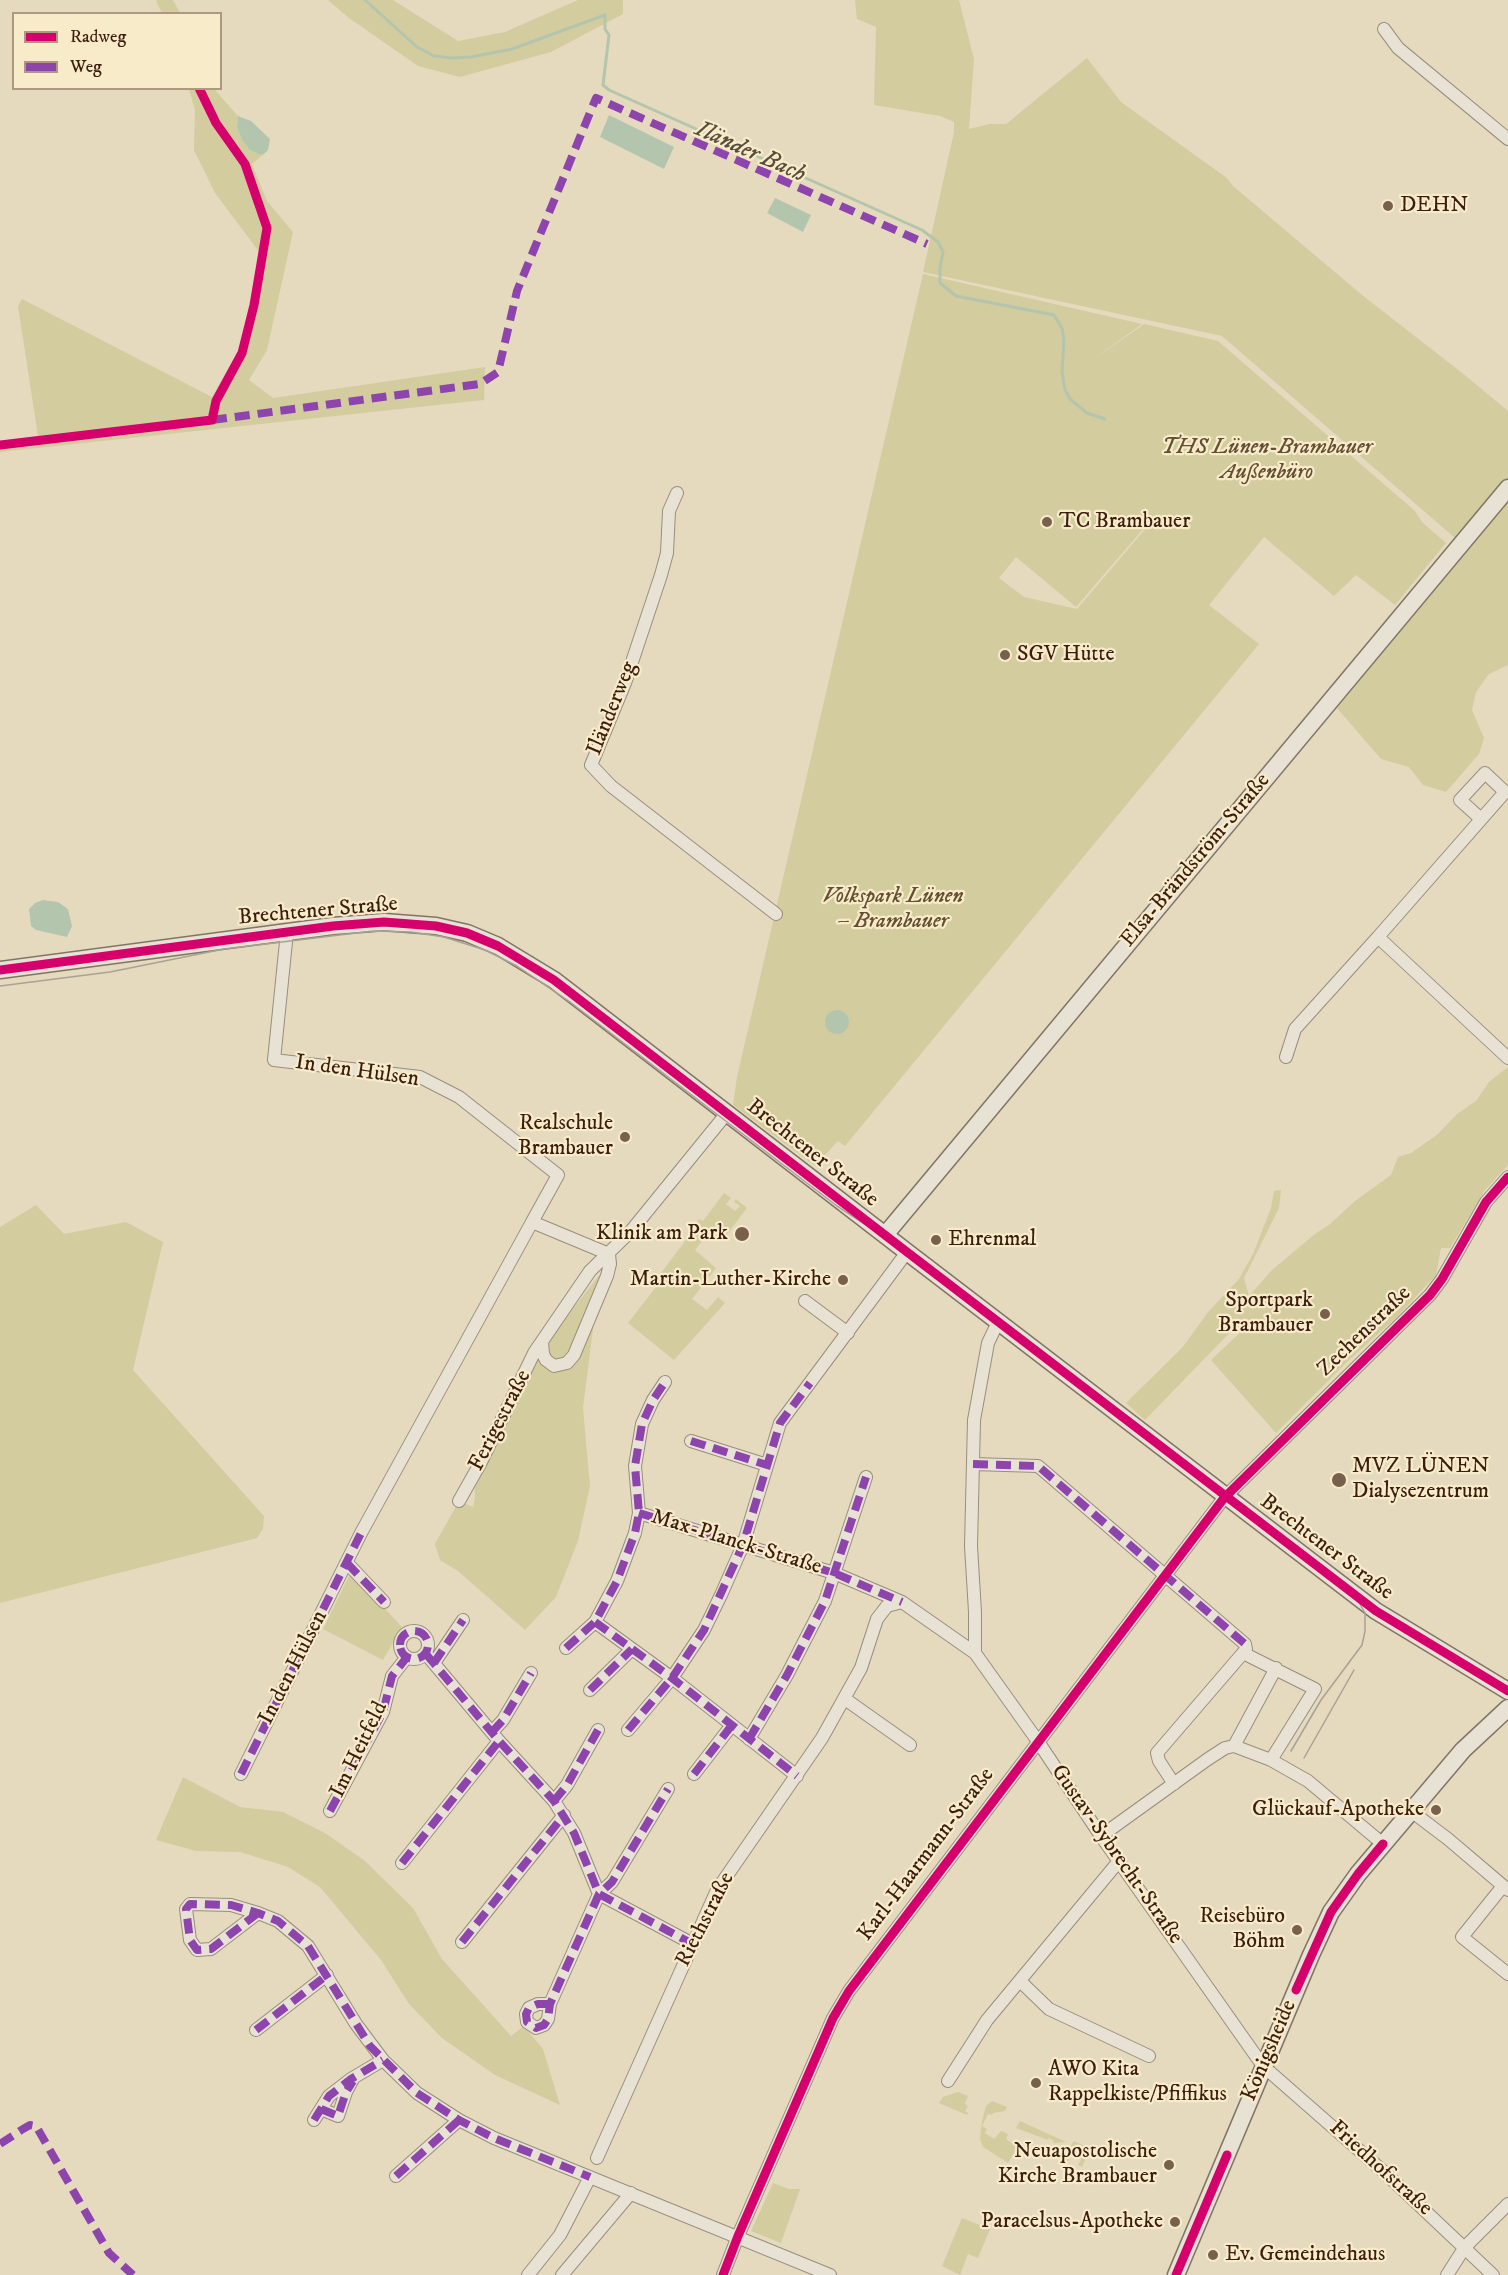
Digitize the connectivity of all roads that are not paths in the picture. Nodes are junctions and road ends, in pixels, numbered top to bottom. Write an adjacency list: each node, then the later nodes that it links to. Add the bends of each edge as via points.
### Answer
1 (1384, 29): 2 (street, via 1398,48)
2 (1508, 139)
3 (1508, 488): 15 (main road, Elsa-Brändström-Straße)
4 (677, 493): 6 (street, Iländerweg, via 669,511 667,553 661,575 625,683 591,765 611,786)
5 (1481, 819): 8 (street)
6 (776, 914)
7 (287, 932): 9 (main road, Brechtener Straße); 12 (main road, Brechtener Straße, via 355,923 404,922 442,927 484,940 548,976); 14 (street, In den Hülsen, via 274,1060 420,1077 459,1097 558,1175)
8 (1378, 937): 10 (street, via 1295,1029); 11 (street)
9 (0, 970)
10 (1286, 1057)
11 (1508, 1058)
12 (727, 1113): 15 (main road, Brechtener Straße); 17 (street, Ferigestraße)
13 (1508, 1177): 27 (street, Zechenstraße, via 1486,1202 1430,1295)
14 (532, 1222): 17 (street); 31 (street, In den Hülsen)
15 (885, 1235): 16 (main road, Brechtener Straße)
16 (907, 1252): 19 (main road, Brechtener Straße); 20 (street)
17 (609, 1254): 21 (street, Ferigestraße, via 590,1271); 21 (street, Ferigestraße, via 610,1264 597,1301 580,1344 567,1363 554,1366 546,1360)
18 (805, 1302): 20 (street)
19 (998, 1322): 24 (street, via 988,1343 974,1420); 27 (main road, Brechtener Straße)
20 (848, 1333): 25 (street, via 780,1423)
21 (542, 1342): 28 (street, Ferigestraße)
22 (665, 1382): 29 (street, via 642,1424 635,1466)
23 (691, 1441): 25 (street)
24 (973, 1464): 33 (street, via 1038,1466); 41 (street)
25 (767, 1465): 30 (street)
26 (866, 1477): 32 (street, Max-Planck-Straße)
27 (1226, 1496): 33 (street, Karl-Haarmann-Straße); 48 (main road, Brechtener Straße, via 1376,1611)
28 (459, 1501)
29 (639, 1513): 30 (street, Max-Planck-Straße); 37 (street, via 617,1581)
30 (743, 1545): 32 (street, Max-Planck-Straße); 46 (street, via 704,1630)
31 (347, 1563): 34 (street); 60 (street, In den Hülsen)
32 (834, 1573): 35 (street, Max-Planck-Straße); 55 (street, via 820,1612)
33 (1164, 1574): 39 (street); 56 (street, Karl-Haarmann-Straße)
34 (384, 1602)
35 (902, 1602): 41 (street, Max-Planck-Straße); 49 (street, Riethstraße, via 887,1606 877,1619 861,1668)
36 (462, 1620): 43 (street)
37 (595, 1622): 38 (street); 40 (street)
38 (566, 1648)
39 (1244, 1648): 44 (street); 63 (street, via 1157,1752)
40 (632, 1649): 46 (street); 47 (street)
41 (975, 1653): 56 (street, Gustav-Sybrecht-Straße)
42 (407, 1657): 43 (street); 43 (street, via 400,1642 412,1631 427,1639); 66 (street, Im Heitfeld, via 392,1676 383,1712)
43 (430, 1658): 54 (street)
44 (1276, 1668): 58 (street); 59 (street, via 1315,1689)
45 (531, 1673): 54 (street)
46 (672, 1678): 51 (street); 53 (street)
47 (590, 1690)
48 (1508, 1691)
49 (845, 1699): 57 (street); 62 (street, Riethstraße)
50 (1508, 1708): 67 (main road, Königsheide, via 1463,1750)
51 (732, 1725): 55 (street); 61 (street)
52 (598, 1730): 65 (street)
53 (628, 1730)
54 (496, 1737): 65 (street); 72 (street)
55 (749, 1739): 62 (street)
56 (1037, 1740): 69 (street, Gustav-Sybrecht-Straße); 96 (street, Karl-Haarmann-Straße, via 841,2003)
57 (910, 1745)
58 (1234, 1746): 59 (street); 63 (street, via 1225,1748)
59 (1271, 1760): 70 (street, via 1308,1781)
60 (241, 1774)
61 (694, 1774)
62 (796, 1776): 77 (street, Riethstraße, via 717,1890)
63 (1174, 1784): 69 (street)
64 (668, 1789): 74 (street, via 612,1882)
65 (554, 1801): 68 (street)
66 (330, 1811)
67 (1411, 1811): 70 (main road, Königsheide); 73 (street)
68 (564, 1815): 74 (street); 76 (street)
69 (1101, 1836): 71 (street, Gustav-Sybrecht-Straße)
70 (1383, 1844): 85 (main road, Königsheide, via 1331,1912)
71 (1119, 1861): 80 (street); 85 (street, Gustav-Sybrecht-Straße)
72 (402, 1863)
73 (1505, 1888): 78 (street, via 1462,1936)
74 (599, 1894): 77 (street); 81 (street)
75 (258, 1913): 75 (street, via 231,1905 190,1904 186,1909 190,1940 197,1950 211,1949); 79 (street, via 278,1921 301,1939)
76 (462, 1942)
77 (691, 1943): 91 (street, Riethstraße)
78 (1508, 1974)
79 (327, 1975): 82 (street); 84 (street)
80 (1020, 1981): 83 (street, via 1049,2009); 87 (street, via 987,2020)
81 (550, 2004)
82 (256, 2030)
83 (1149, 2056)
84 (383, 2060): 86 (street); 90 (street, via 417,2093)
85 (1263, 2066): 97 (street, Friedhofstraße); 102 (main road, Königsheide)
86 (355, 2076): 88 (street, via 329,2096); 88 (street, via 338,2116)
87 (948, 2081)
88 (321, 2109): 89 (street)
89 (314, 2120)
90 (459, 2120): 92 (street); 93 (street)
91 (597, 2158)
92 (396, 2176)
93 (590, 2177): 94 (street); 98 (street, via 560,2235)
94 (631, 2193): 96 (street); 99 (street)
95 (1508, 2204): 97 (street)
96 (738, 2236): 100 (street, Karl-Haarmann-Straße); 101 (street)
97 (1465, 2247): 103 (street); 104 (street, Friedhofstraße)
98 (528, 2275)
99 (562, 2275)
100 (723, 2275)
101 (830, 2275)
102 (1176, 2275)
103 (1447, 2275)
104 (1494, 2275)

